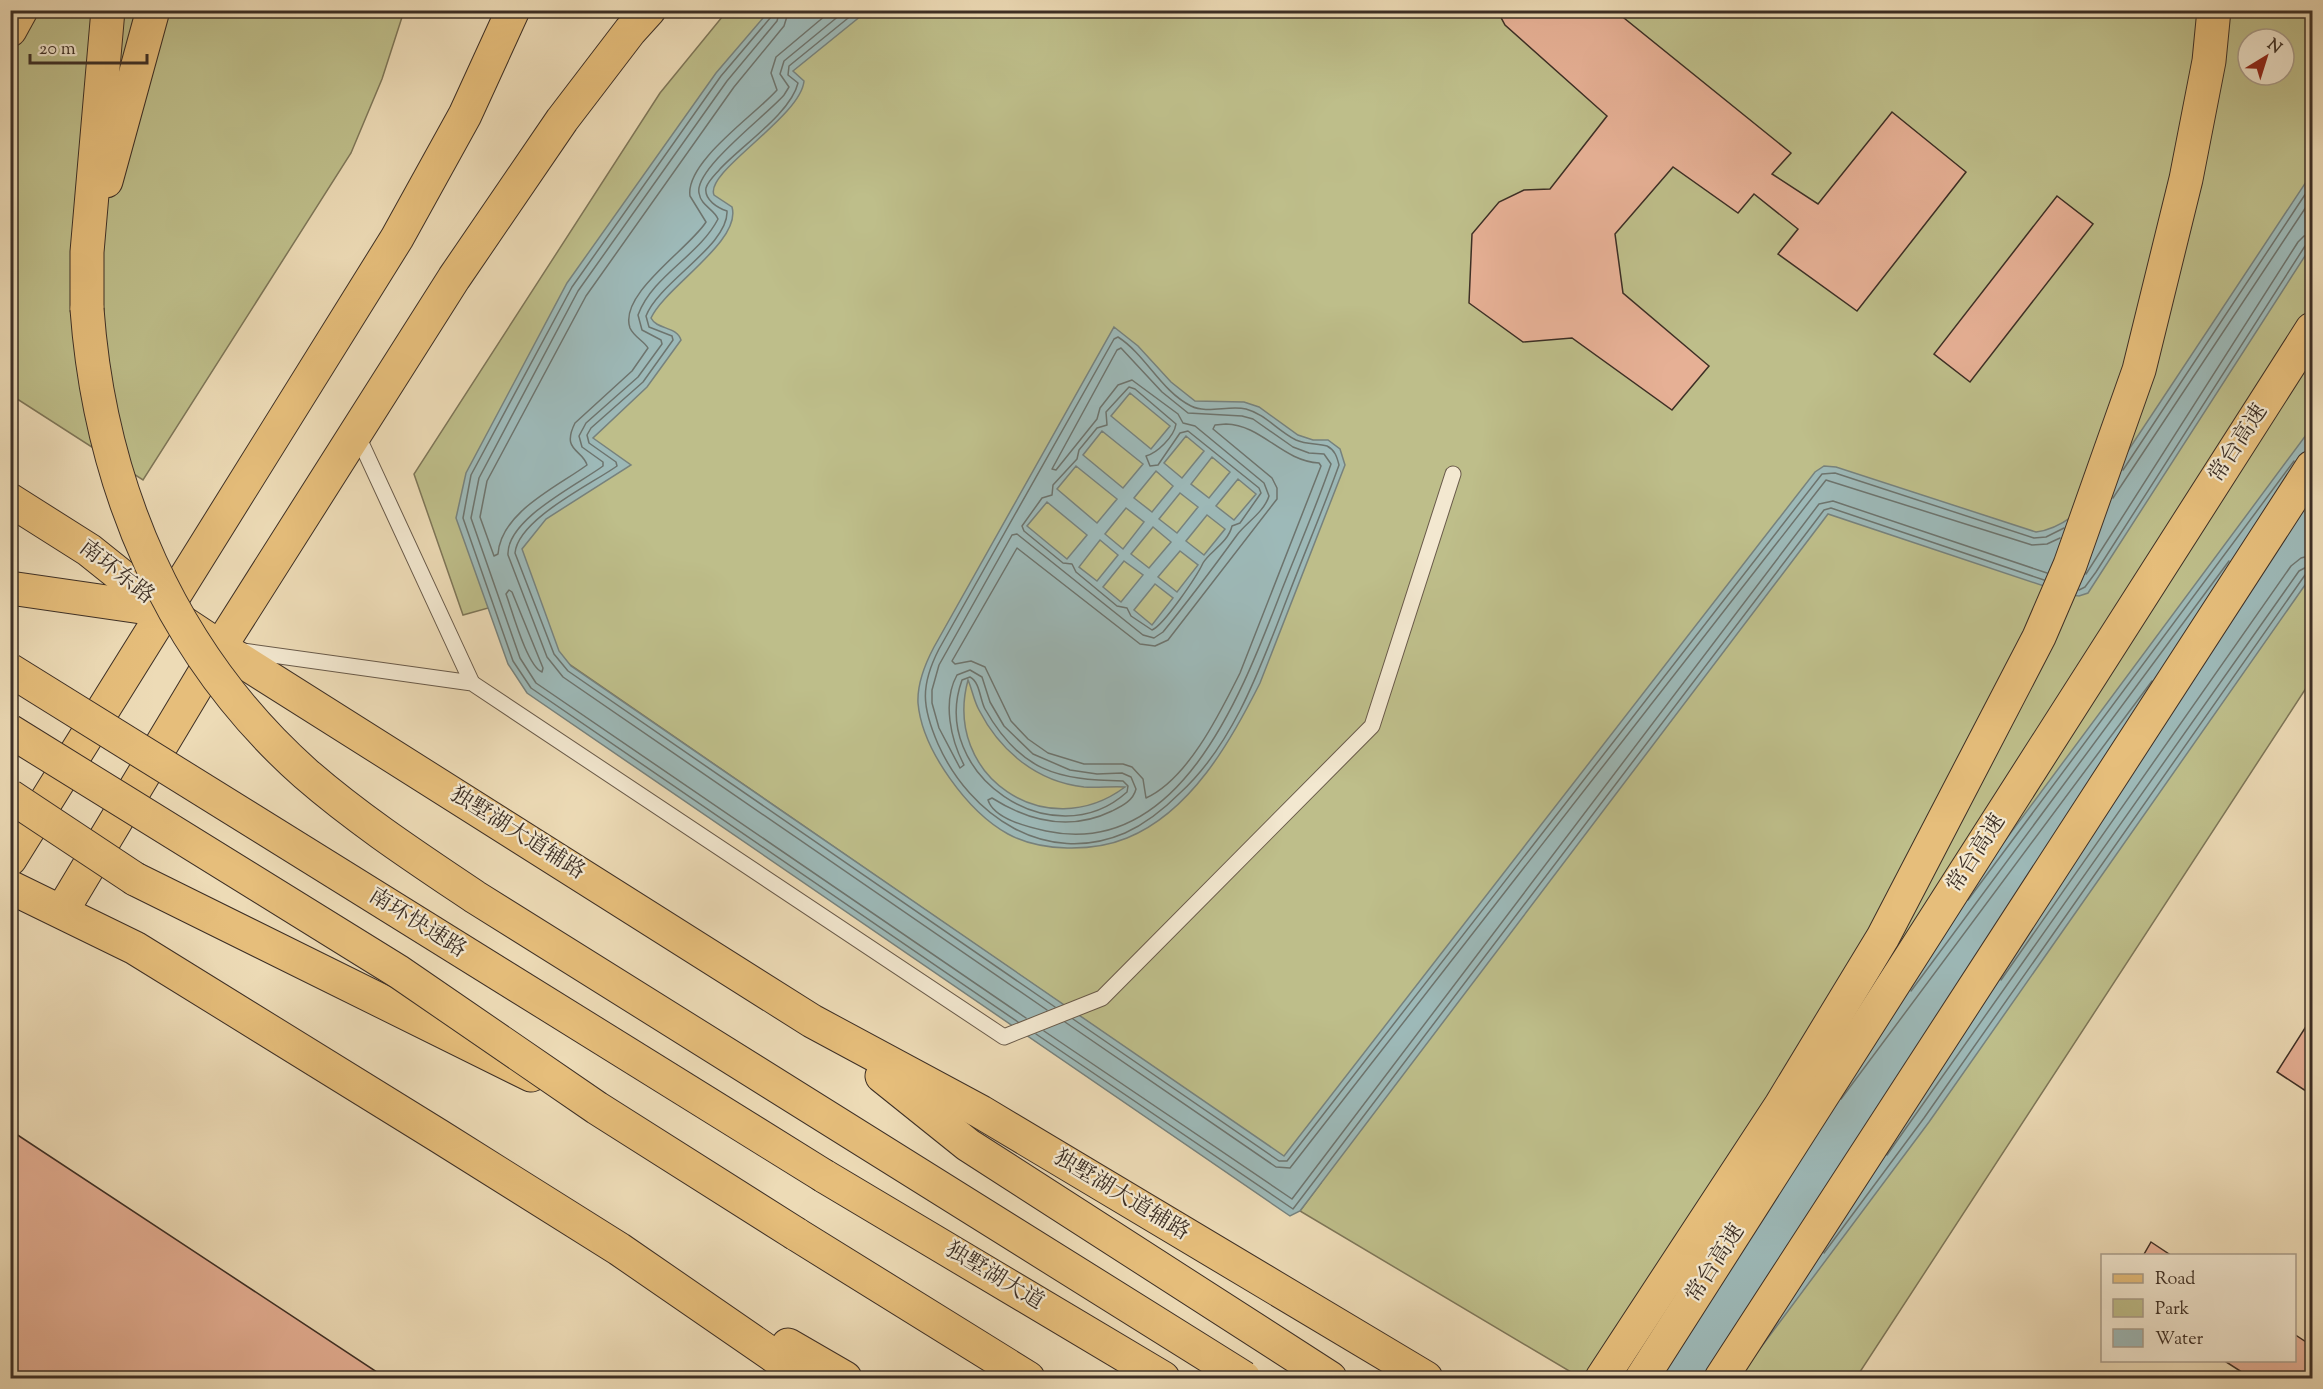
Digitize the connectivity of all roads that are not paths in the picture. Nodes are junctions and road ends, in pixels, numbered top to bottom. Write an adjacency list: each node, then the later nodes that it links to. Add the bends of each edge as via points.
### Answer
1 (21, 10): 7 (main road)
2 (108, 10): 8 (main road)
3 (153, 10): 8 (main road)
4 (513, 10): 15 (main road, via 465,115 397,238)
5 (649, 10): 10 (main road, via 562,120 454,278)
6 (2214, 10): 37 (main road, via 2209,61 2186,179 2139,370 2070,565 2039,637 1883,937 1781,1106)
7 (10, 30)
8 (87, 252): 34 (main road, bridge, via 87,309 96,396 105,439 132,522 149,562 192,639 273,742 338,801 475,897)
9 (2313, 329): 38 (main road, 常台高速)
10 (356, 432): 16 (main road); 18 (lane)
11 (2313, 467): 39 (main road)
12 (1453, 474): 18 (lane, via 1372,726 1102,998 1004,1037)
13 (10, 500): 15 (main road, 南环东路, via 88,550)
14 (10, 588): 15 (main road)
15 (164, 610): 16 (main road, 南环东路); 22 (main road)
16 (220, 648): 18 (lane); 25 (main road); 26 (main road, 独墅湖大道辅路)
17 (10, 670): 28 (main road, 南环快速路, bridge)
18 (472, 683)
19 (10, 731): 27 (main road, bridge, via 399,972)
20 (10, 796): 23 (main road, bridge)
21 (10, 814): 23 (main road, bridge)
22 (10, 859)
23 (135, 879): 27 (main road, bridge)
24 (10, 887): 25 (main road)
25 (62, 911): 29 (main road, via 135,948)
26 (812, 1022): 35 (main road, 独墅湖大道辅路, via 968,1145); 36 (main road, 独墅湖大道辅路, via 981,1112)
27 (597, 1108): 32 (main road, bridge)
28 (824, 1176): 33 (main road, 独墅湖大道)
29 (620, 1248): 30 (main road); 31 (main road)
30 (806, 1378)
31 (845, 1378)
32 (1028, 1378)
33 (1163, 1378)
34 (1244, 1378)
35 (1330, 1378)
36 (1426, 1378)
37 (1602, 1378)
38 (1642, 1378)
39 (1721, 1378)

